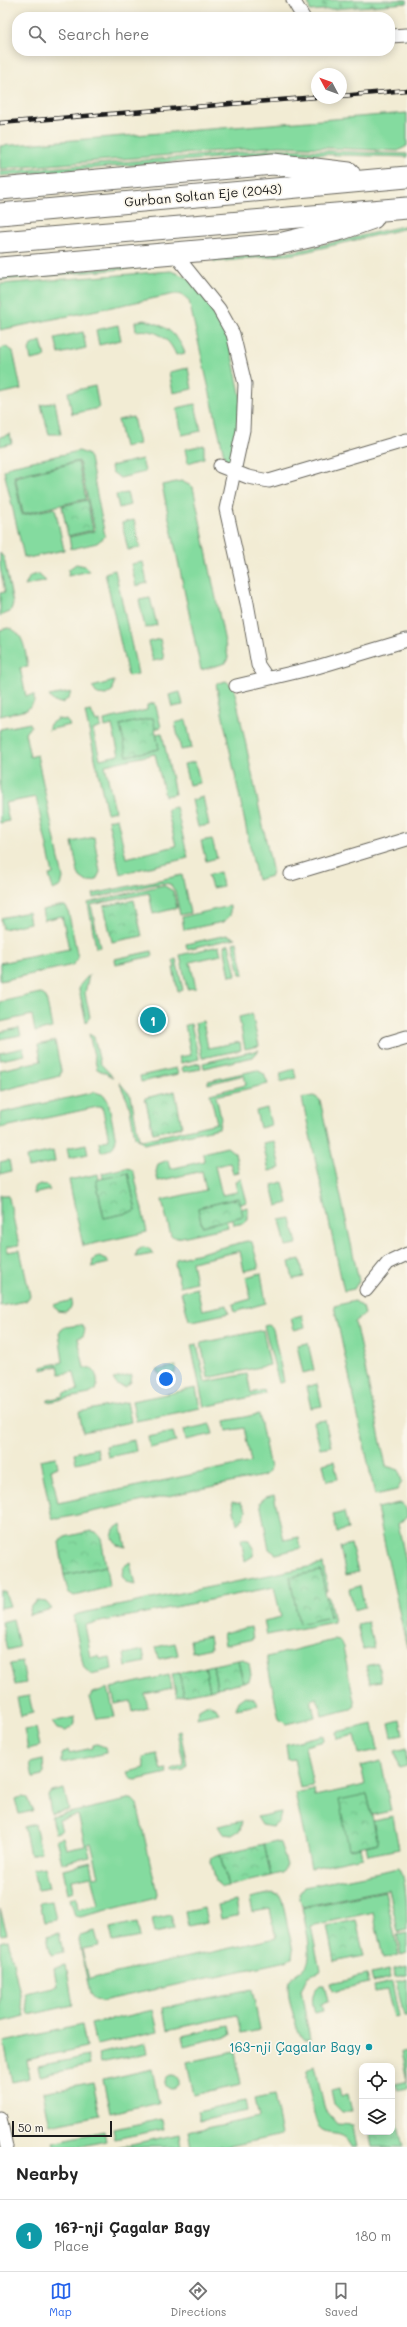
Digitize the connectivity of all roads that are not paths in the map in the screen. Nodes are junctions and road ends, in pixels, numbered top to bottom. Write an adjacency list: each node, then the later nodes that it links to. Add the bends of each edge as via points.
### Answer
1 (407, 35): 2 (street)
2 (395, 36)
3 (400, 177): 4 (highway, via 272,164); 6 (highway, Gurban Soltan Eje (2043))
4 (0, 189)
5 (404, 208): 7 (highway); 8 (highway, via 342,229 279,244)
6 (0, 214)
7 (0, 242)
8 (174, 253): 9 (highway); 12 (street, via 219,309 233,334 245,384 243,430)
9 (0, 268)
10 (407, 440): 12 (street, via 269,481)
11 (220, 466): 12 (street)
12 (234, 472): 14 (street, via 226,509 247,603 256,658)
13 (407, 640): 14 (street, via 317,667)
14 (267, 678): 15 (street)
15 (236, 686)
16 (407, 839): 17 (street)
17 (291, 874)
18 (407, 1037): 19 (street)
19 (387, 1043)
20 (407, 1254): 21 (street, via 388,1264)
21 (366, 1290)
22 (0, 2118): 23 (street)
23 (6, 2147)

